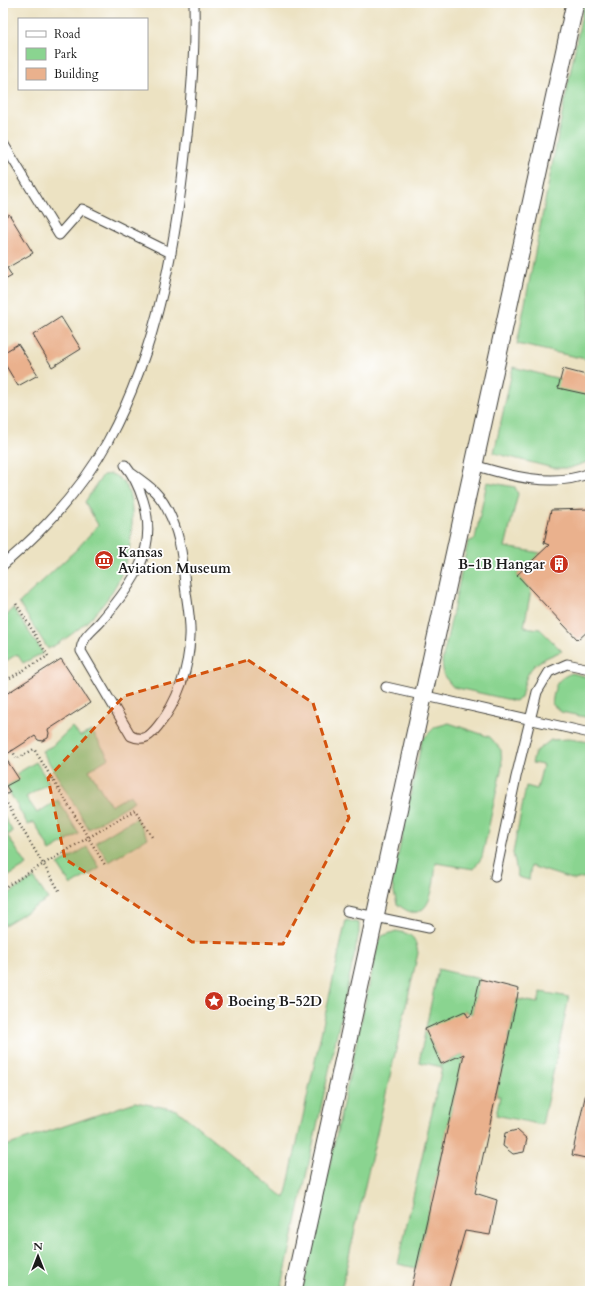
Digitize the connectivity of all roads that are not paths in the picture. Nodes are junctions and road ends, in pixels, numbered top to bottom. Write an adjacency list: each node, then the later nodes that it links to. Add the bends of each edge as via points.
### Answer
1 (194, 3): 4 (lane, via 191,94 183,182)
2 (575, 3): 6 (street)
3 (3, 143): 4 (lane, via 59,235 82,209)
4 (171, 253): 9 (lane, via 148,347 108,442 67,502 29,543)
5 (125, 465): 7 (lane)
6 (474, 465): 8 (lane, via 504,474 543,479 579,478); 12 (street)
7 (131, 473): 7 (lane, via 139,486 148,515 148,542 140,568 129,586 84,639 81,651 131,736 143,739 150,737 167,716 180,689 190,636 182,552 171,517 156,491)
8 (590, 473)
9 (3, 566)
10 (590, 669): 13 (lane, via 567,664 549,672 537,692)
11 (386, 687): 12 (lane)
12 (424, 695): 13 (lane); 17 (street)
13 (530, 719): 14 (lane); 15 (lane)
14 (590, 733)
15 (495, 878)
16 (347, 911): 17 (lane)
17 (374, 917): 18 (lane); 19 (street)
18 (429, 928)
19 (293, 1291)

